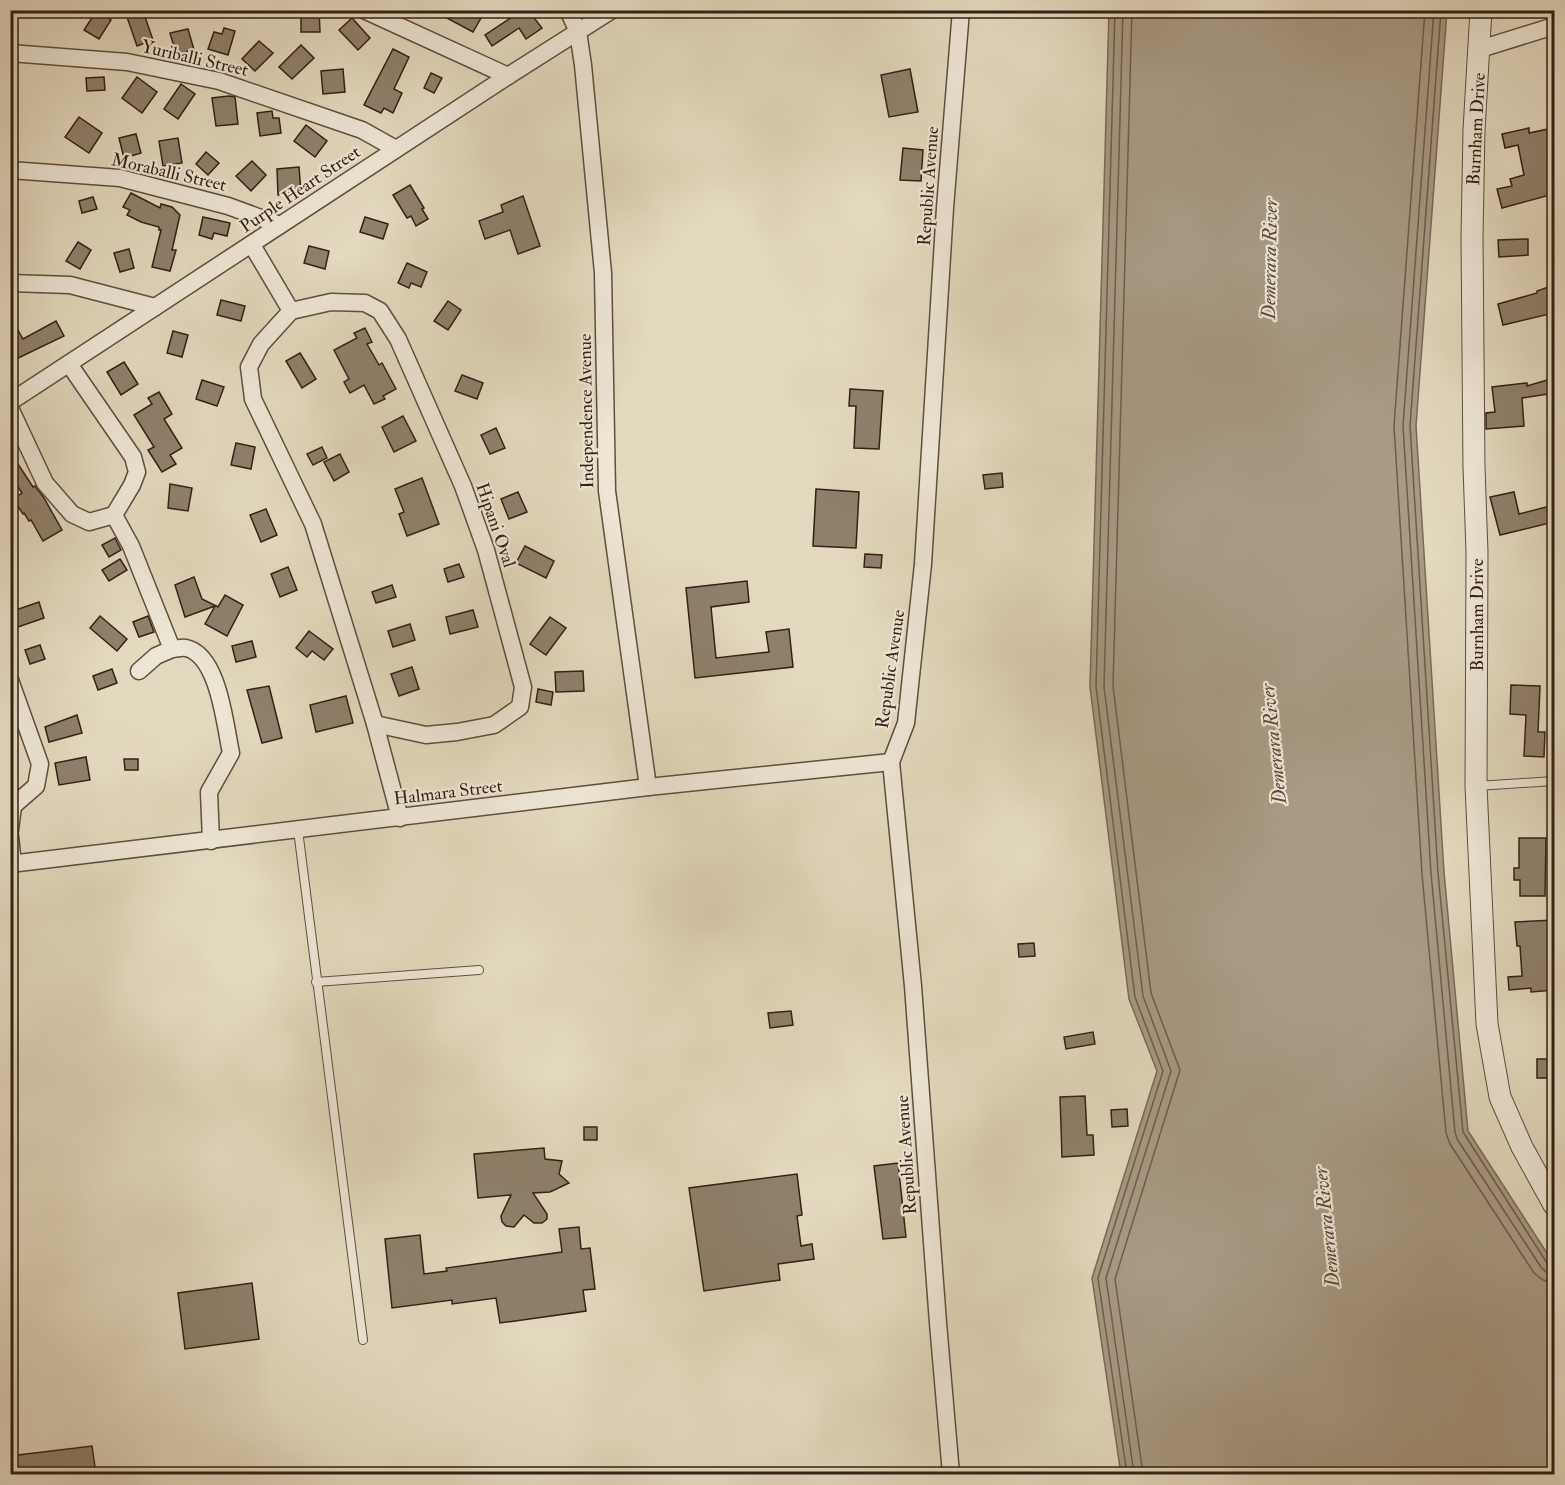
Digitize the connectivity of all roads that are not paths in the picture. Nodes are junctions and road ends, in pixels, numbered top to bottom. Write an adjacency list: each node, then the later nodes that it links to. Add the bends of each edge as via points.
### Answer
1 (364, 10): 10 (street)
2 (568, 10): 7 (street, Independence Avenue)
3 (612, 10): 7 (street, Purple Heart Street)
4 (961, 10): 26 (street, Republic Avenue, via 923,564 906,723)
5 (1481, 10): 8 (street, Burnham Drive)
6 (1554, 26): 8 (street)
7 (578, 32): 10 (street, Purple Heart Street); 29 (street, Independence Avenue, via 603,273 607,491)
8 (1480, 50): 28 (street, Burnham Drive, via 1472,237)
9 (10, 52): 11 (street, Yuriballi Street, via 127,62 219,81 362,130)
10 (508, 76): 11 (street, Purple Heart Street)
11 (396, 149): 13 (street, Purple Heart Street)
12 (10, 170): 13 (street, Moraballi Street, via 120,178 228,206)
13 (280, 225): 14 (street, Purple Heart Street)
14 (252, 244): 16 (street, Purple Heart Street); 17 (street)
15 (10, 283): 16 (street, via 70,285)
16 (155, 306): 18 (street, Purple Heart Street)
17 (291, 311): 25 (street, via 261,344 249,367 253,399 313,524); 25 (street, Hipani Oval, via 331,302 365,303 380,311 398,339 463,486 523,687 520,707 494,725 426,735)
18 (69, 364): 19 (street, Purple Heart Street); 21 (street, via 133,457 137,472)
19 (10, 402)
20 (10, 408): 21 (street, via 45,483 72,514 89,522)
21 (114, 515): 22 (street, via 131,546)
22 (172, 649): 23 (street, via 156,656); 35 (street, via 186,648 199,656 209,667 221,702 231,753 209,792)
23 (139, 671)
24 (10, 680): 30 (street, via 40,764 36,786)
25 (375, 724): 31 (street)
26 (891, 762): 29 (street, Halmara Street); 41 (street, Republic Avenue, via 913,986)
27 (1554, 781): 28 (lane)
28 (1476, 786): 39 (street, Burnham Drive, via 1487,1024 1500,1097)
29 (648, 787): 31 (street, Halmara Street)
30 (12, 806): 32 (street)
31 (400, 818): 33 (street, Halmara Street)
32 (10, 830)
33 (298, 830): 35 (street, Halmara Street); 38 (lane)
34 (10, 836): 36 (street)
35 (211, 841): 36 (street, Halmara Street)
36 (12, 864)
37 (479, 970): 38 (lane)
38 (316, 982): 40 (lane)
39 (1554, 1205)
40 (363, 1340)
41 (951, 1474)

